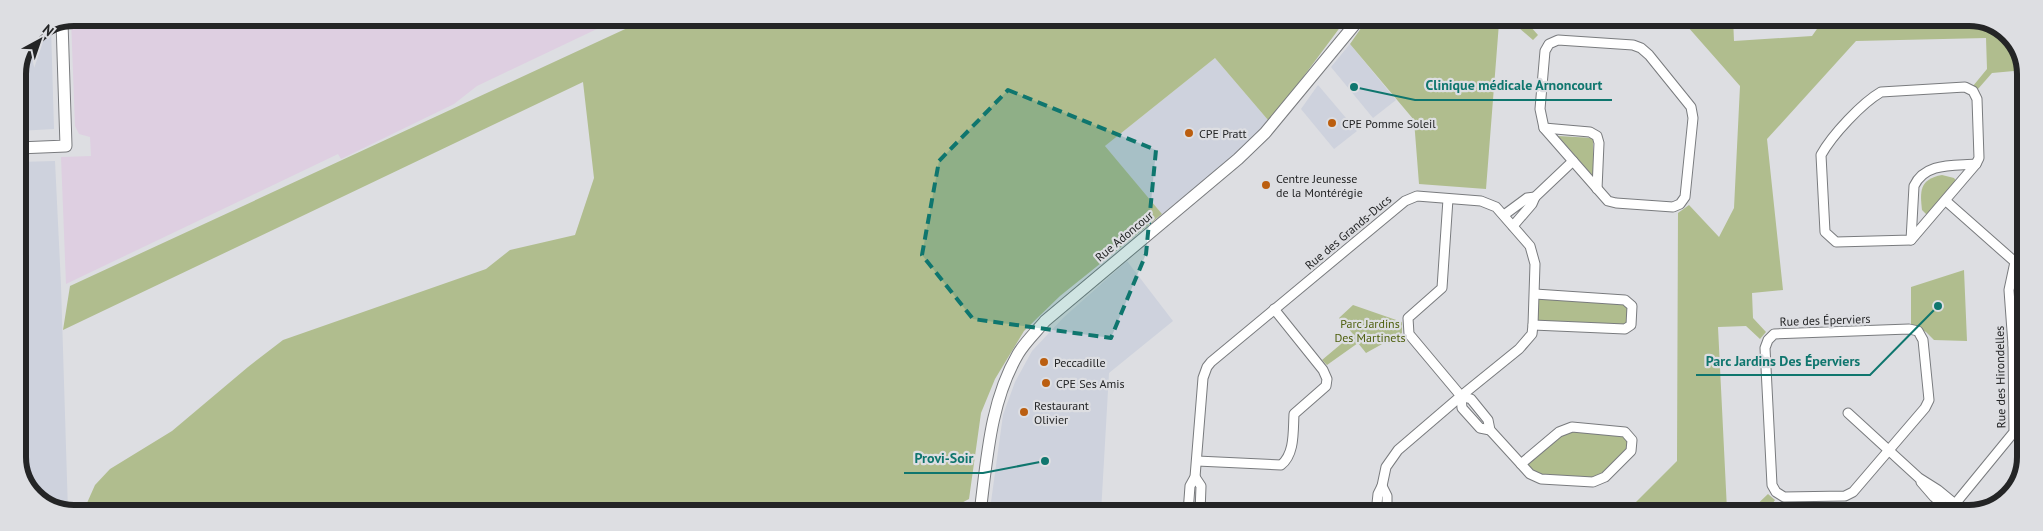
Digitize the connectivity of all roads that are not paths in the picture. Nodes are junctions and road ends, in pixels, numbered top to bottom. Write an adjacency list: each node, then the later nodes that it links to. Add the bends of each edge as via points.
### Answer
1 (1353, 26): 28 (street, Rue Adoncour, via 1252,146 1044,321 1018,353 1001,389 991,427)
2 (62, 28): 4 (street, via 66,146)
3 (1544, 128): 5 (street); 7 (street, via 1590,132 1597,136); 7 (street, via 1540,109 1545,51 1549,44 1558,40 1633,45 1650,55 1691,107 1693,118 1685,197 1673,207 1616,203 1608,201)
4 (26, 148)
5 (1573, 161): 7 (street); 8 (street)
6 (1976, 164): 10 (street); 13 (street, via 1930,168 1918,178 1914,186); 13 (street, via 1979,158 1977,99 1973,91 1965,87 1881,92 1870,98 1827,144 1821,155 1825,232 1828,237 1836,242)
7 (1597, 189)
8 (1535, 197): 11 (street, via 1527,198); 12 (street)
9 (1448, 199): 11 (street, Rue des Grands-Ducs, via 1481,201 1496,207); 16 (street, Rue des Grands-Ducs, via 1418,196 1404,201); 20 (street, via 1442,288 1408,318 1409,334)
10 (1946, 201): 13 (street); 14 (street)
11 (1504, 216): 12 (street, Rue des Grands-Ducs)
12 (1513, 226): 15 (street, Rue des Grands-Ducs, via 1530,246 1535,264)
13 (1911, 240)
14 (2015, 262): 18 (street, Rue des Hirondelles, via 2009,290)
15 (1535, 294): 17 (street, Rue des Grands-Ducs); 17 (street, via 1625,300 1632,306 1631,325 1625,329)
16 (1274, 310): 24 (street, Rue des Grands-Ducs, via 1207,367 1203,378); 24 (street, via 1323,370 1326,386 1294,414 1291,452 1281,465)
17 (1533, 325): 20 (street, Rue des Grands-Ducs, via 1532,334 1519,350)
18 (2013, 345): 19 (street); 22 (street, Rue des Hirondelles)
19 (2017, 345)
20 (1460, 396): 25 (street, via 1462,408 1480,428 1490,430); 27 (street, Rue des Grands-Ducs, via 1398,450 1386,467)
21 (1848, 413): 23 (street)
22 (2014, 432): 34 (street, Rue des Hirondelles)
23 (1889, 450): 23 (street, Rue des Éperviers, via 1926,408 1929,400 1924,340 1918,331 1774,334 1768,340 1765,348 1772,485 1776,492 1784,497 1845,496); 33 (street, via 1919,478 1938,490)
24 (1197, 461): 26 (street, Rue des Grands-Ducs)
25 (1521, 464): 25 (street, via 1540,479 1593,482 1605,477 1631,451 1632,440 1625,432 1572,427 1559,432)
26 (1195, 477): 29 (street, Rue des Grands-Ducs, via 1190,486); 30 (street, Rue des Grands-Ducs, via 1201,486)
27 (1382, 486): 31 (street, Rue des Grands-Ducs); 32 (street, Rue des Grands-Ducs, via 1388,496)
28 (981, 505)
29 (1189, 505)
30 (1200, 505)
31 (1377, 505)
32 (1387, 505)
33 (1948, 505)
34 (1956, 505)

